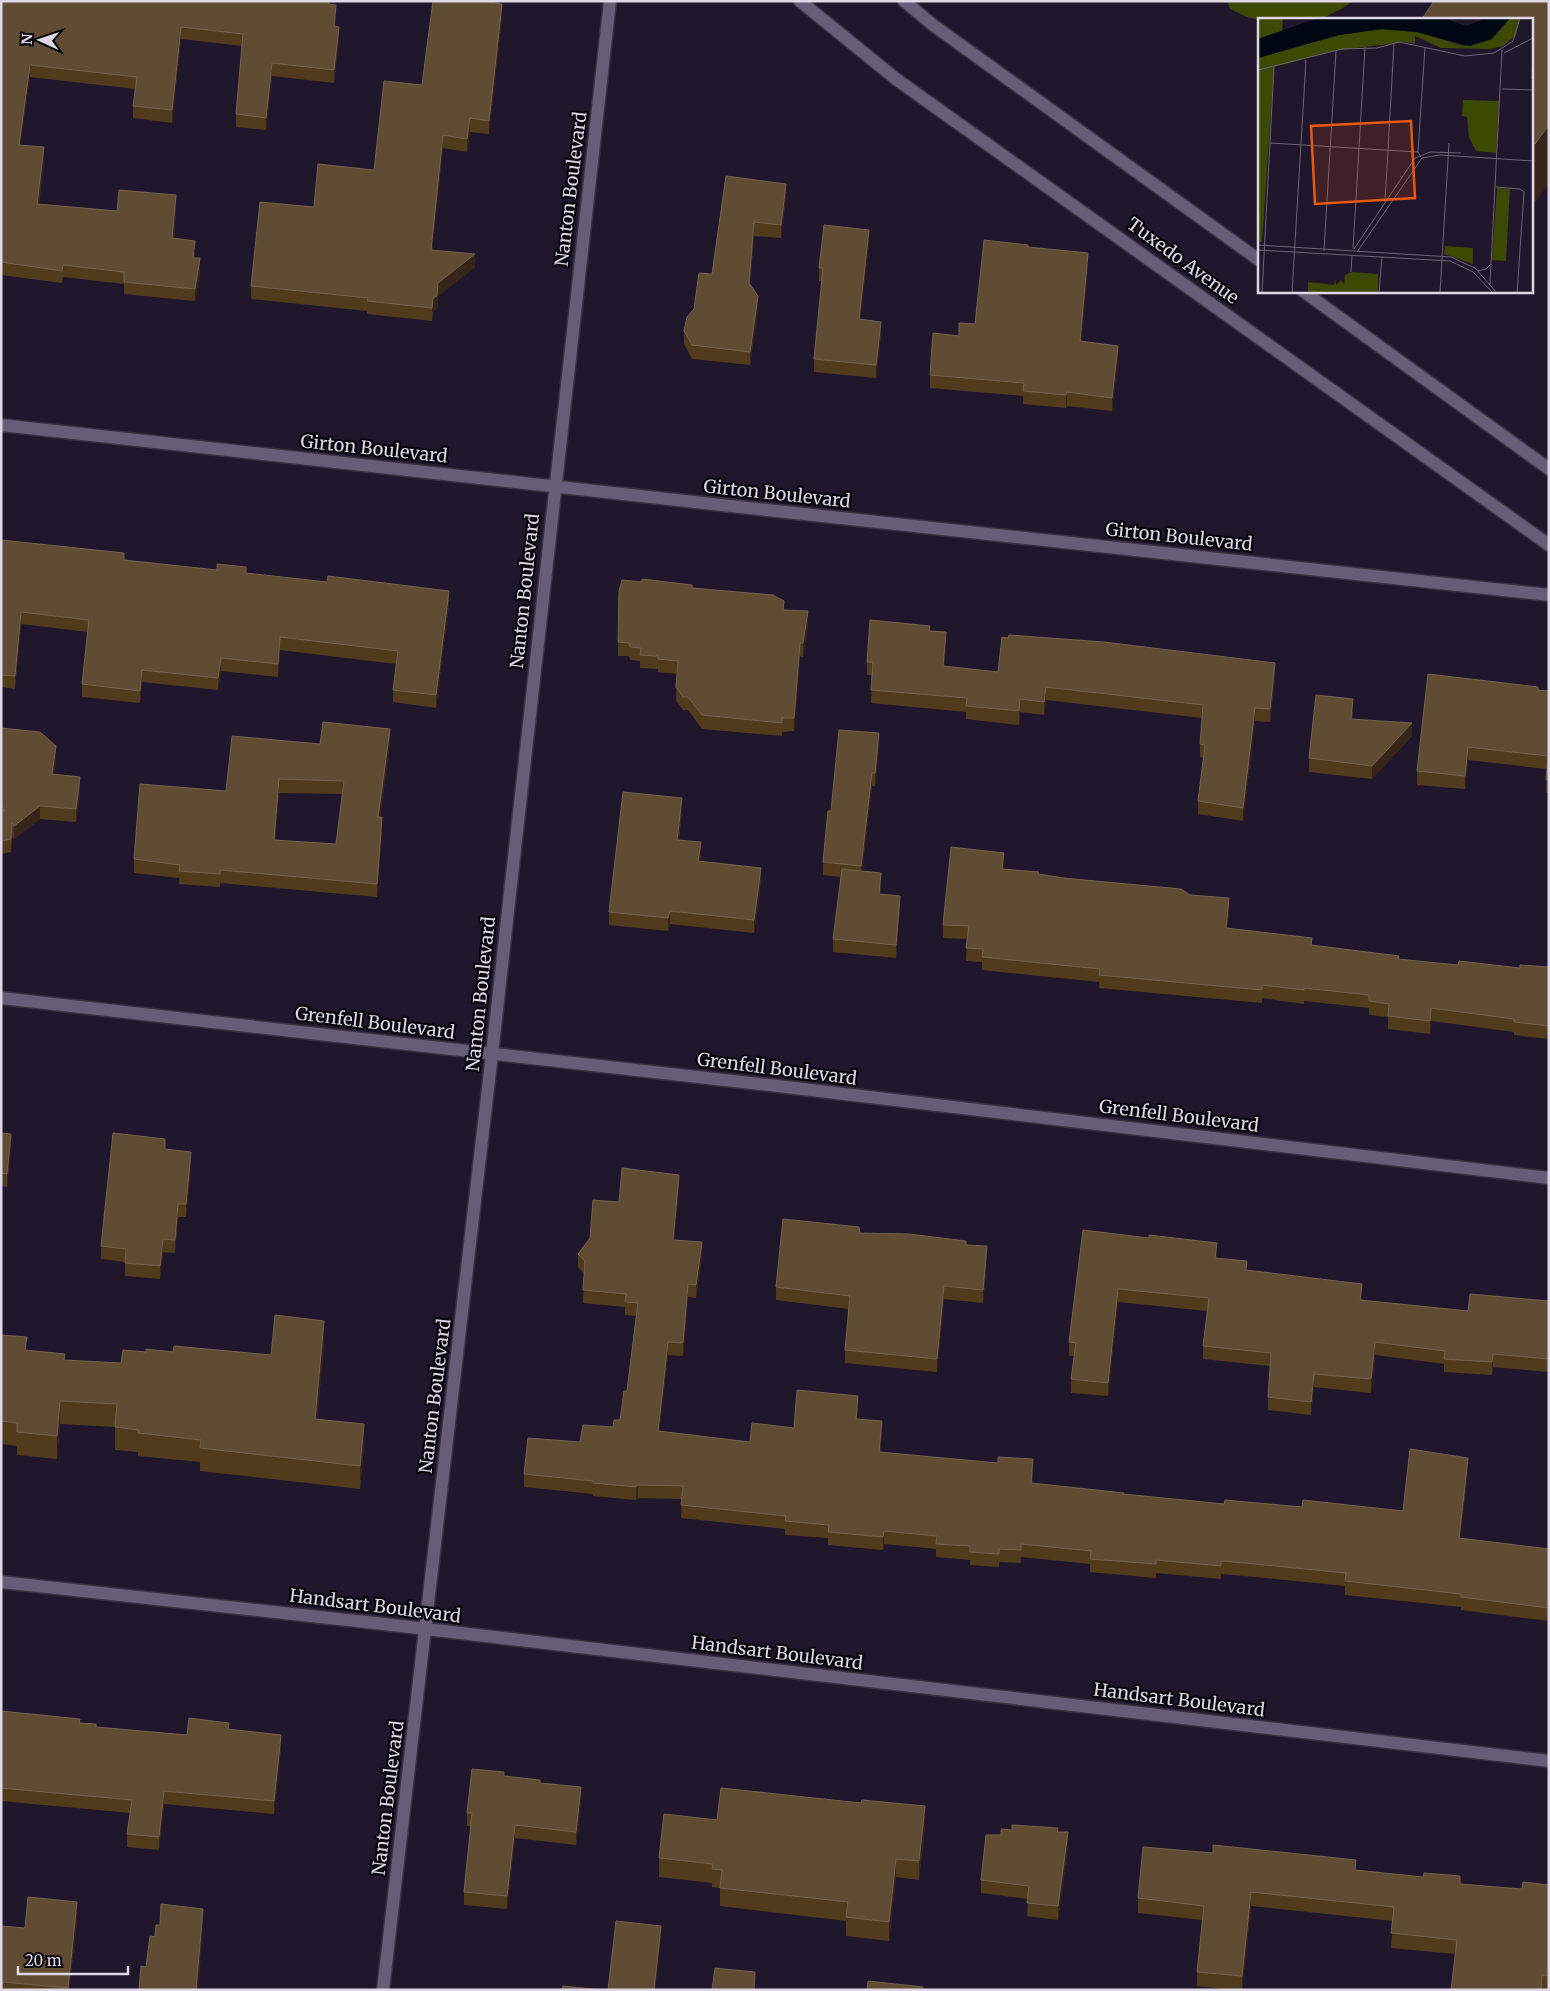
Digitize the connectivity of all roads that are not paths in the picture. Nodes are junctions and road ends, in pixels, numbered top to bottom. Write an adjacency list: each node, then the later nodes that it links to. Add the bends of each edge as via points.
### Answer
1 (610, 1): 8 (street, Nanton Boulevard)
2 (800, 1): 9 (street, Tuxedo Avenue, via 896,78)
3 (904, 1): 4 (street)
4 (1258, 259)
5 (1304, 292): 7 (street)
6 (1, 425): 8 (street, Girton Boulevard)
7 (1549, 469)
8 (554, 487): 10 (street, Girton Boulevard); 12 (street, Nanton Boulevard)
9 (1549, 545)
10 (1549, 595)
11 (1, 998): 12 (street, Grenfell Boulevard)
12 (492, 1054): 13 (street, Grenfell Boulevard); 15 (street, Nanton Boulevard)
13 (1549, 1178)
14 (1, 1582): 15 (street, Handsart Boulevard)
15 (425, 1630): 16 (street, Handsart Boulevard); 17 (street, Nanton Boulevard)
16 (1549, 1761)
17 (383, 1990)

